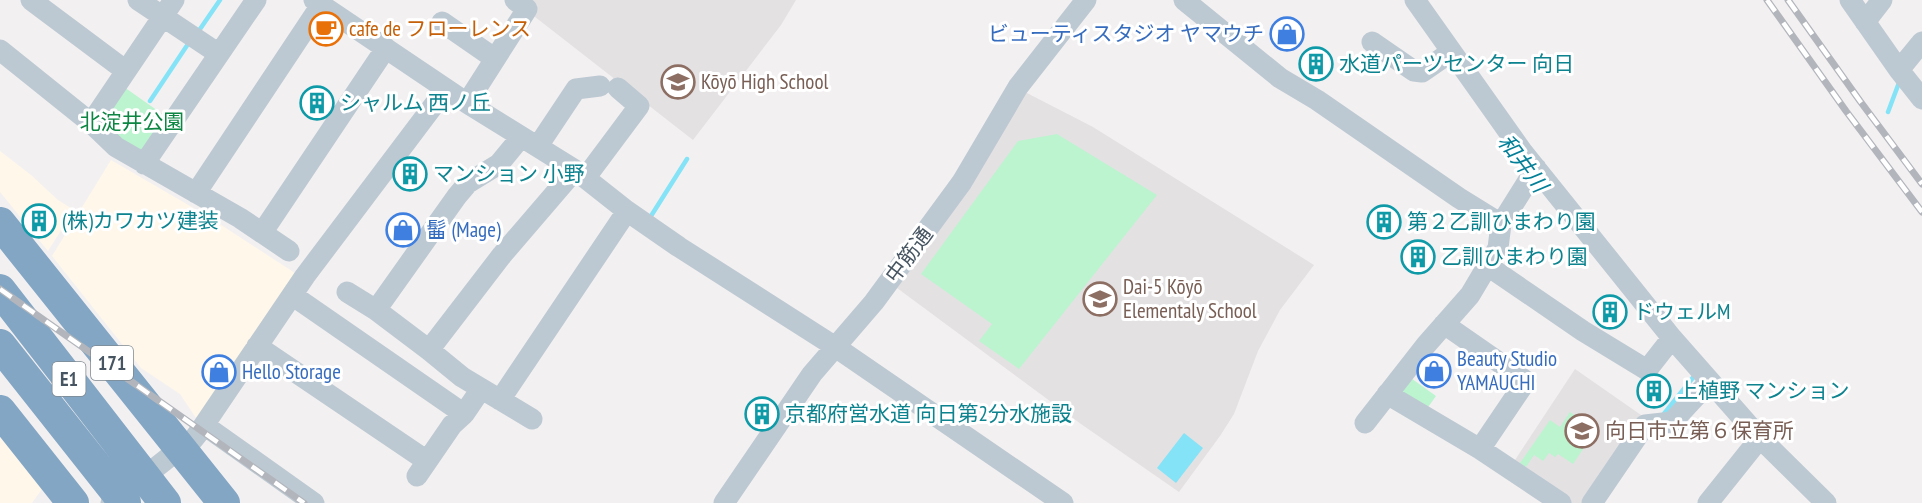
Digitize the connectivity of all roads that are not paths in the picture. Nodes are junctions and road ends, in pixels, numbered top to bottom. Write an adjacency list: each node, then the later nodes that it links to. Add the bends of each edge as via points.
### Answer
1 (31, 0): 23 (street)
2 (138, 0): 12 (street)
3 (174, 0): 12 (street)
4 (256, 0): 20 (street)
5 (515, 0): 21 (street, via 526,9)
6 (1086, 0): 47 (street, 中筋通, via 1018,87 962,182 874,302)
7 (1184, 0): 35 (street, via 1280,78)
8 (1415, 0): 19 (street)
9 (1850, 0): 14 (street)
10 (1882, 0): 14 (street)
11 (318, 2): 17 (street); 32 (street)
12 (162, 18): 20 (street); 23 (street)
13 (442, 22): 21 (street)
14 (1865, 22): 22 (street)
15 (1371, 42): 19 (street, via 1414,71 1422,72)
16 (1922, 42): 22 (street)
17 (386, 48): 24 (street); 36 (street)
18 (0, 50): 27 (street)
19 (1451, 52): 30 (street)
20 (219, 54): 29 (street)
21 (494, 58): 26 (street)
22 (1899, 70): 25 (street)
23 (126, 71): 27 (street)
24 (447, 89): 26 (street); 41 (street)
25 (1922, 99)
26 (467, 103): 28 (street)
27 (91, 123): 29 (street, via 116,147)
28 (529, 141): 31 (street); 31 (street, via 576,89 609,87 639,106); 42 (street, via 468,183)
29 (144, 164): 32 (street)
30 (1536, 168): 35 (street); 44 (street)
31 (580, 173): 33 (street); 48 (street, via 502,255)
32 (196, 193): 36 (street)
33 (627, 211): 47 (street); 50 (street)
34 (0, 223): 59 (highway, 171)
35 (1501, 224): 38 (street, via 1498,248)
36 (262, 233): 37 (street)
37 (289, 251)
38 (1488, 266): 43 (street, via 1470,295); 44 (street, via 1647,370)
39 (0, 290): 60 (highway, E1)
40 (347, 292): 42 (street)
41 (292, 295): 46 (street); 53 (street)
42 (376, 310): 48 (street)
43 (1444, 324): 51 (street); 58 (street, via 1526,381)
44 (1672, 338): 49 (street)
45 (0, 345): 62 (highway, E1)
46 (257, 346): 53 (street, via 422,469); 56 (street)
47 (834, 346): 61 (street); 66 (street, 中筋通)
48 (429, 350): 50 (street)
49 (1710, 381): 57 (street); 69 (street, via 1672,422 1645,425)
50 (490, 394): 53 (street); 54 (street)
51 (1387, 394): 55 (street); 58 (street)
52 (0, 411): 63 (highway)
53 (464, 414)
54 (532, 419)
55 (1365, 423)
56 (204, 425): 59 (street); 65 (street)
57 (1760, 438): 70 (street); 71 (street)
58 (1480, 449): 68 (street)
59 (182, 451): 62 (street); 64 (highway, 171)
60 (151, 485)
61 (1036, 496): 67 (street)
62 (118, 499)
63 (73, 503)
64 (224, 503)
65 (314, 503)
66 (724, 503)
67 (1063, 503)
68 (1561, 503)
69 (1592, 503)
70 (1708, 503)
71 (1826, 503)

